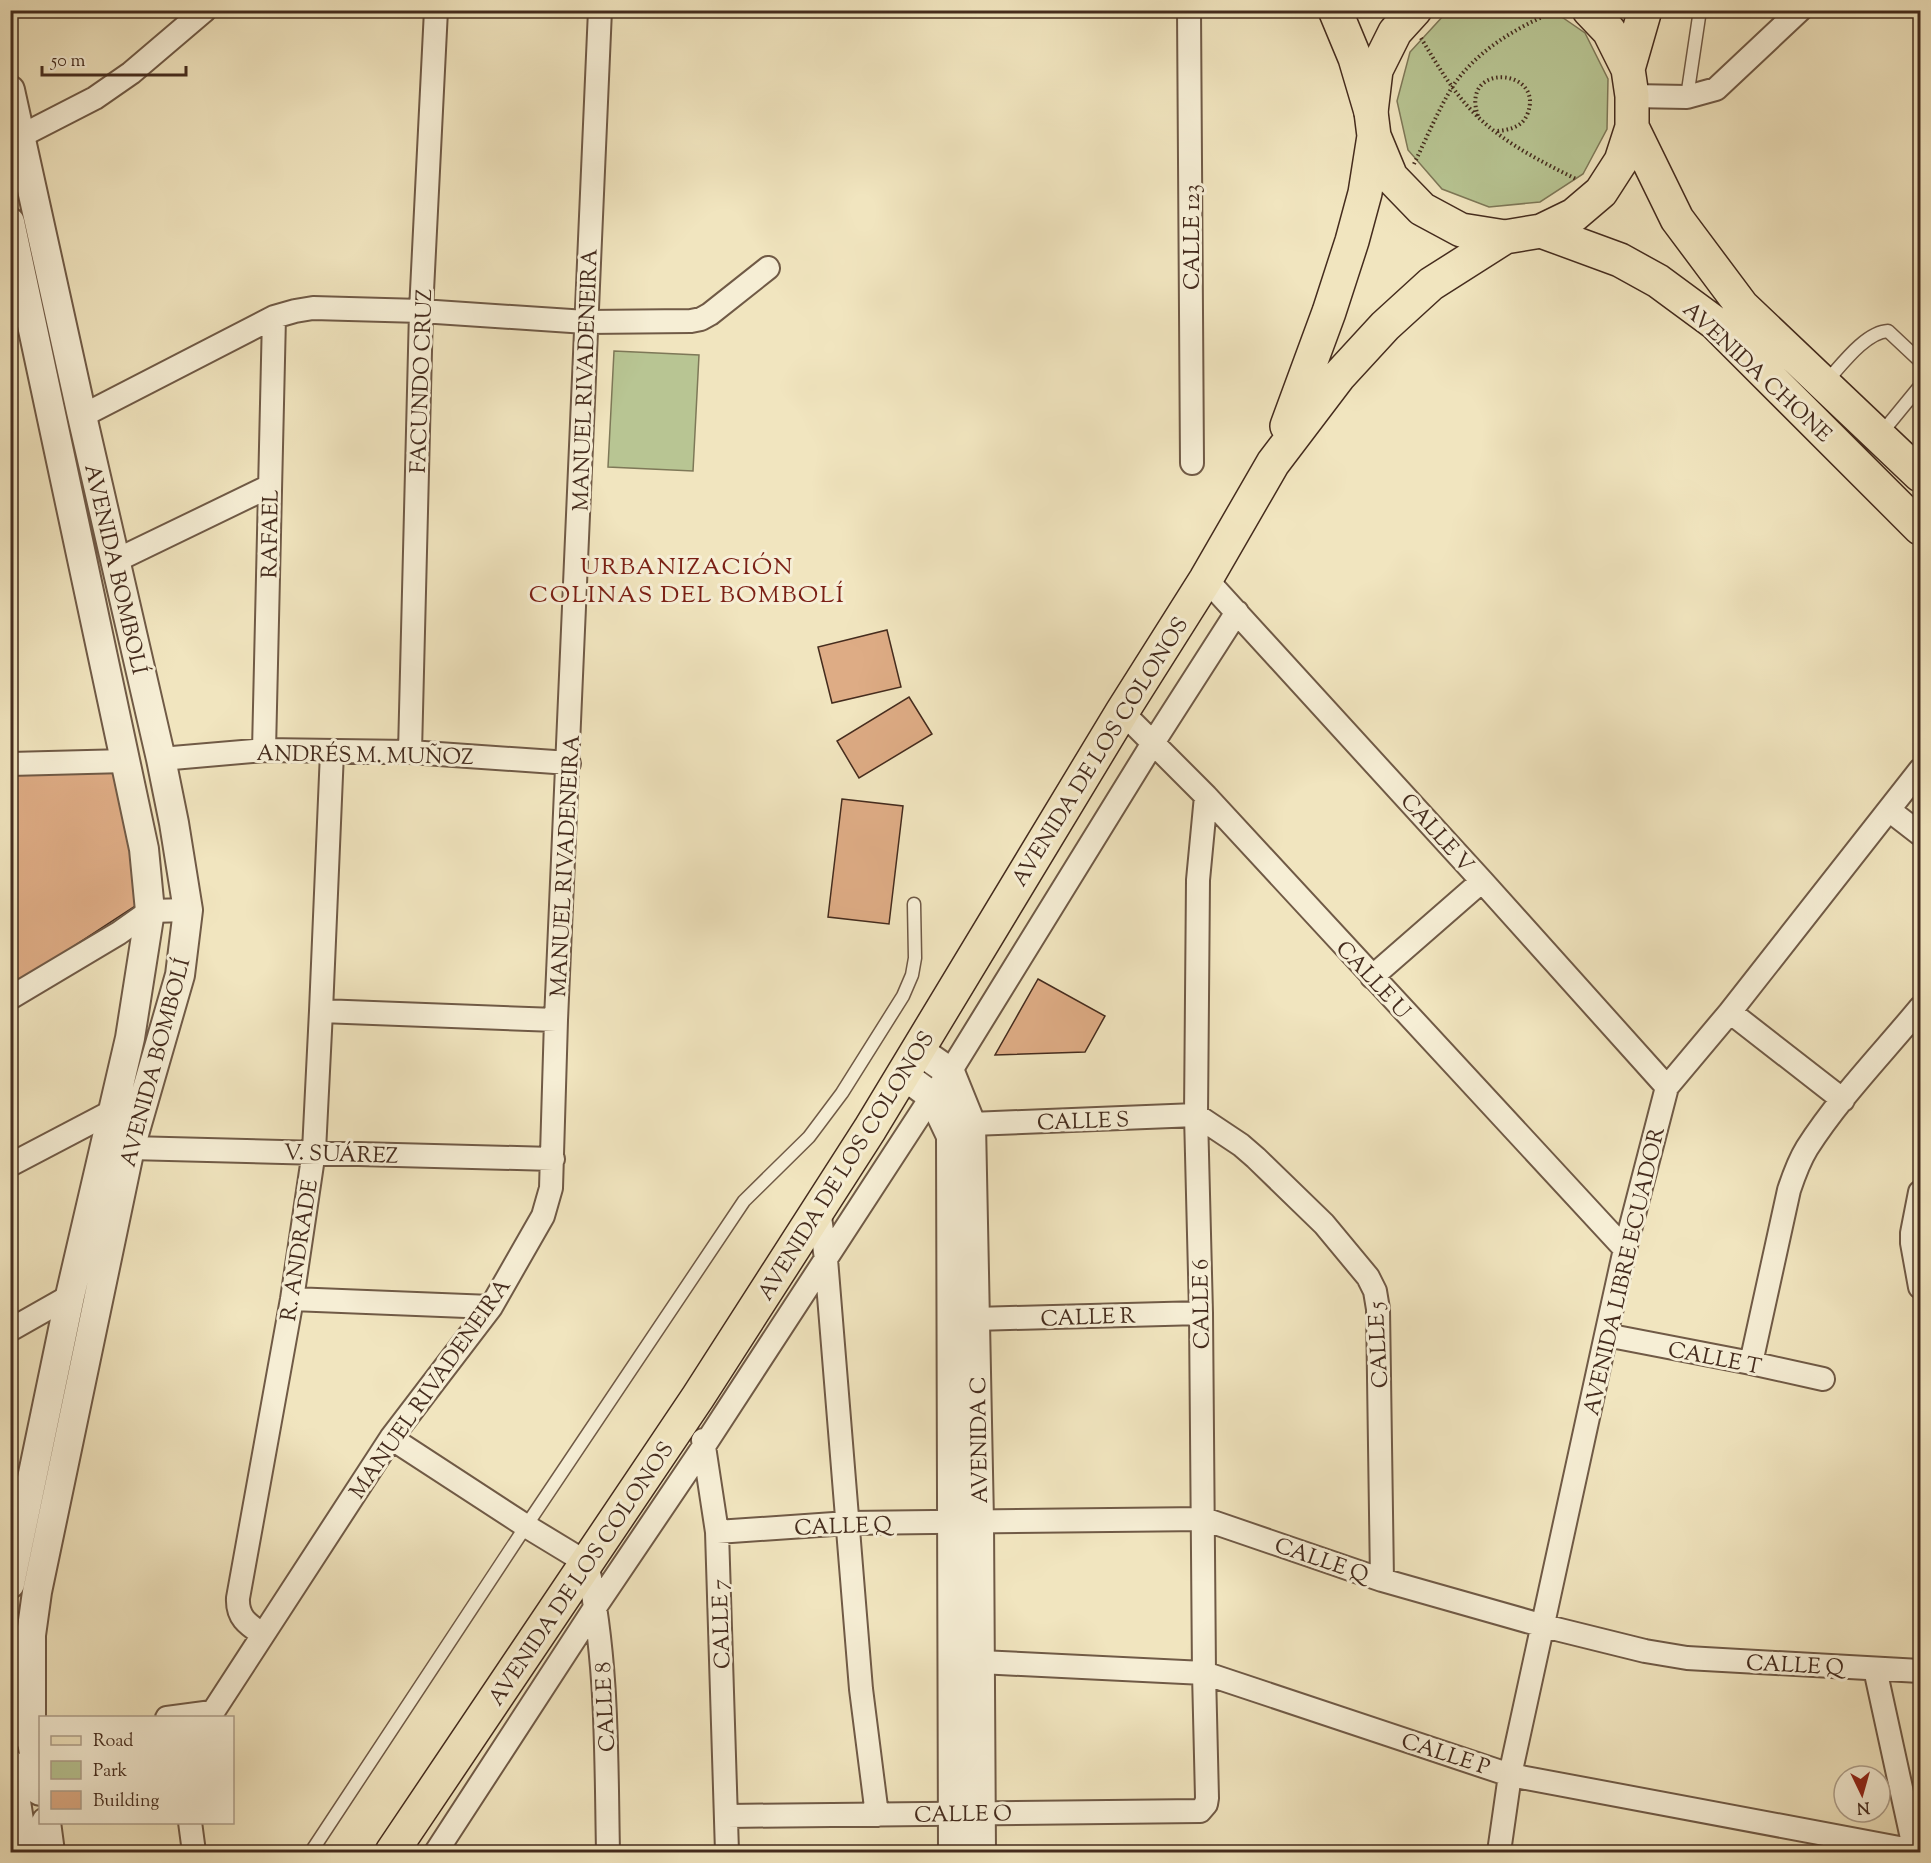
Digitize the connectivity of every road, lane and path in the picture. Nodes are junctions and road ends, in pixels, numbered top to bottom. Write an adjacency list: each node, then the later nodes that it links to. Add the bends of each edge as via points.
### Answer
1 (205, 10): 19 (street, via 95,98)
2 (436, 10): 26 (street, FACUNDO CRUZ)
3 (600, 10): 28 (street, MANUEL RIVADENEIRA)
4 (1189, 10): 34 (street, CALLE 123)
5 (1335, 10): 17 (main road)
6 (1558, 10): 12 (path, via 1498,41 1473,62)
7 (1589, 10): 14 (main road, AVENIDA CHONE, via 1609,31)
8 (1645, 10): 14 (main road)
9 (1700, 10): 15 (lane)
10 (1800, 10): 15 (street, via 1716,89)
11 (1412, 14): 12 (path); 17 (main road, AVENIDA DE LOS COLONOS, via 1395,32 1376,70)
12 (1452, 88): 16 (path); 21 (path, via 1413,166)
13 (10, 90): 19 (street, AVENIDA BOMBOLÍ)
14 (1630, 97): 15 (street); 20 (main road, via 1621,161); 30 (main road, AVENIDA CHONE, via 1677,219 1742,306)
15 (1687, 97)
16 (1479, 118): 18 (path); 18 (path, via 1475,107 1481,85 1502,76 1523,85 1529,95 1526,117 1518,126)
17 (1373, 124): 21 (main road, via 1391,177); 35 (main road, AVENIDA DE LOS COLONOS, via 1365,193 1352,241)
18 (1496, 131): 20 (path, via 1527,153)
19 (16, 137): 32 (street, AVENIDA BOMBOLÍ)
20 (1601, 192): 23 (main road, via 1574,215)
21 (1407, 194): 24 (main road, via 1422,209 1461,230)
22 (10, 222): 48 (street, AVENIDA BOMBOLÍ)
23 (1541, 231): 24 (main road); 38 (main road, AVENIDA CHONE, via 1620,260 1658,281 1715,324)
24 (1505, 237): 35 (main road, AVENIDA DE LOS COLONOS, via 1431,284 1385,326 1339,376)
25 (768, 268): 28 (street, via 701,319)
26 (421, 311): 27 (street, via 313,308); 28 (street); 46 (street, FACUNDO CRUZ)
27 (274, 317): 32 (street); 37 (street, RAFAEL)
28 (585, 322): 49 (street, MANUEL RIVADENEIRA)
29 (1920, 361): 30 (lane, via 1887,331 1880,332 1869,336)
30 (1824, 384): 33 (main road, AVENIDA CHONE)
31 (1920, 386): 33 (lane)
32 (82, 416): 39 (street, AVENIDA BOMBOLÍ)
33 (1879, 436): 36 (main road, AVENIDA CHONE)
34 (1192, 463)
35 (1273, 463): 40 (main road, AVENIDA DE LOS COLONOS)
36 (1920, 476)
37 (270, 486): 39 (street); 44 (street, RAFAEL)
38 (1920, 528)
39 (115, 561): 47 (street, AVENIDA BOMBOLÍ)
40 (1206, 579): 41 (street, CALLE V); 42 (main road, AVENIDA DE LOS COLONOS)
41 (1237, 612): 43 (street); 55 (street, CALLE V)
42 (1122, 712): 43 (street, CALLE U); 65 (main road, AVENIDA DE LOS COLONOS)
43 (1153, 743): 52 (street, CALLE U); 66 (street)
44 (264, 750): 45 (street, ANDRÉS M. MUÑOZ); 47 (street, ANDRÉS M. MUÑOZ)
45 (332, 752): 46 (street, ANDRÉS M. MUÑOZ); 62 (street, R. ANDRADE)
46 (410, 752): 49 (street, ANDRÉS M. MUÑOZ)
47 (161, 759): 57 (street, AVENIDA BOMBOLÍ)
48 (126, 761): 50 (street); 58 (street, AVENIDA BOMBOLÍ, via 144,849)
49 (569, 763): 64 (street, MANUEL RIVADENEIRA)
50 (10, 764)
51 (1920, 770): 53 (street, AVENIDA LIBRE ECUADOR)
52 (1206, 796): 59 (street, CALLE U); 71 (street, CALLE 6, via 1198,880)
53 (1889, 810): 54 (street); 63 (street, AVENIDA LIBRE ECUADOR)
54 (1920, 834)
55 (1482, 881): 59 (street); 67 (street, CALLE V)
56 (914, 904): 97 (lane, via 915,958 903,996 842,1093 809,1137 744,1201)
57 (188, 910): 58 (street); 73 (street, AVENIDA BOMBOLÍ, via 180,975)
58 (150, 911): 60 (street); 70 (street, AVENIDA BOMBOLÍ, via 130,1038)
59 (1372, 977): 79 (street, CALLE U)
60 (10, 998)
61 (1920, 1008): 69 (street)
62 (321, 1011): 64 (street); 74 (street, R. ANDRADE)
63 (1730, 1012): 67 (street, AVENIDA LIBRE ECUADOR); 69 (street)
64 (556, 1020): 75 (street, MANUEL RIVADENEIRA)
65 (909, 1062): 66 (street); 68 (street, AVENIDA C); 78 (main road, AVENIDA DE LOS COLONOS)
66 (950, 1072): 68 (street); 72 (street, AVENIDA C)
67 (1667, 1087): 79 (street, AVENIDA LIBRE ECUADOR)
68 (932, 1096): 80 (street); 95 (street, AVENIDA C, via 951,1136)
69 (1843, 1100): 89 (street, via 1797,1167)
70 (111, 1112): 76 (street); 82 (street, AVENIDA BOMBOLÍ)
71 (1196, 1115): 72 (street, CALLE S); 85 (street, CALLE 6); 100 (street, CALLE 5, via 1271,1171 1324,1224 1368,1276 1375,1291)
72 (971, 1124): 86 (street, AVENIDA C)
73 (130, 1148): 74 (street, V. SUÁREZ); 110 (street, AVENIDA BOMBOLÍ, via 37,1592 31,1635)
74 (314, 1151): 75 (street, V. SUÁREZ); 83 (street, R. ANDRADE)
75 (553, 1159): 84 (street, MANUEL RIVADENEIRA, via 543,1216)
76 (10, 1165)
77 (1920, 1192): 81 (street, via 1912,1243)
78 (819, 1210): 80 (street); 91 (main road, AVENIDA DE LOS COLONOS)
79 (1625, 1249): 88 (street, AVENIDA LIBRE ECUADOR)
80 (826, 1259): 93 (street); 96 (street)
81 (1920, 1287)
82 (70, 1296): 87 (street); 101 (street, AVENIDA BOMBOLÍ)
83 (292, 1299): 84 (street); 104 (street, R. ANDRADE, via 237,1605 245,1623)
84 (490, 1307): 92 (street, MANUEL RIVADENEIRA)
85 (1201, 1313): 86 (street, CALLE R); 94 (street, CALLE 6)
86 (975, 1319): 95 (street, AVENIDA C)
87 (10, 1330)
88 (1606, 1335): 89 (street, CALLE T); 103 (street, AVENIDA LIBRE ECUADOR)
89 (1751, 1363): 90 (street, CALLE T)
90 (1823, 1379)
91 (699, 1397): 93 (street, CALLE 7); 99 (main road, AVENIDA DE LOS COLONOS)
92 (391, 1438): 97 (street); 104 (street, MANUEL RIVADENEIRA)
93 (704, 1446): 98 (street, CALLE 7); 102 (street)
94 (1204, 1519): 95 (street, CALLE Q); 100 (street, CALLE Q); 108 (street, CALLE 6)
95 (966, 1522): 96 (street, CALLE Q); 105 (street, AVENIDA C); 116 (street, AVENIDA C)
96 (848, 1523): 98 (street, CALLE Q); 117 (street, via 861,1689)
97 (526, 1526): 99 (street); 124 (lane)
98 (717, 1532): 118 (street, CALLE 7)
99 (587, 1563): 102 (street, CALLE 8); 125 (main road, AVENIDA DE LOS COLONOS)
100 (1382, 1580): 103 (street, CALLE Q)
101 (10, 1584)
102 (596, 1605): 126 (street); 127 (street, CALLE 8, via 605,1694)
103 (1544, 1626): 106 (street, CALLE Q, via 1687,1658); 112 (street, AVENIDA LIBRE ECUADOR)
104 (262, 1634): 109 (street)
105 (980, 1662): 108 (street, CALLE P); 115 (street, AVENIDA C)
106 (1875, 1669): 107 (street, CALLE Q); 132 (street)
107 (1920, 1671)
108 (1204, 1673): 112 (street, CALLE P); 114 (street, CALLE 6, via 1207,1798)
109 (210, 1715)
110 (28, 1735): 113 (street, AVENIDA BOMBOLÍ)
111 (10, 1764): 121 (street)
112 (1510, 1774): 131 (street, AVENIDA LIBRE ECUADOR); 132 (street, CALLE P)
113 (39, 1786)
114 (1200, 1811): 115 (street, CALLE O)
115 (981, 1813): 116 (street, CALLE O); 130 (street, AVENIDA C)
116 (953, 1814): 117 (street, CALLE O); 129 (street, AVENIDA C)
117 (877, 1815): 118 (street, CALLE O)
118 (726, 1816): 128 (street, CALLE 7)
119 (46, 1824): 122 (street)
120 (190, 1824): 123 (street)
121 (24, 1852)
122 (51, 1852)
123 (194, 1852)
124 (311, 1852)
125 (392, 1852)
126 (436, 1852)
127 (608, 1852)
128 (727, 1852)
129 (954, 1852)
130 (981, 1852)
131 (1499, 1852)
132 (1915, 1852)

